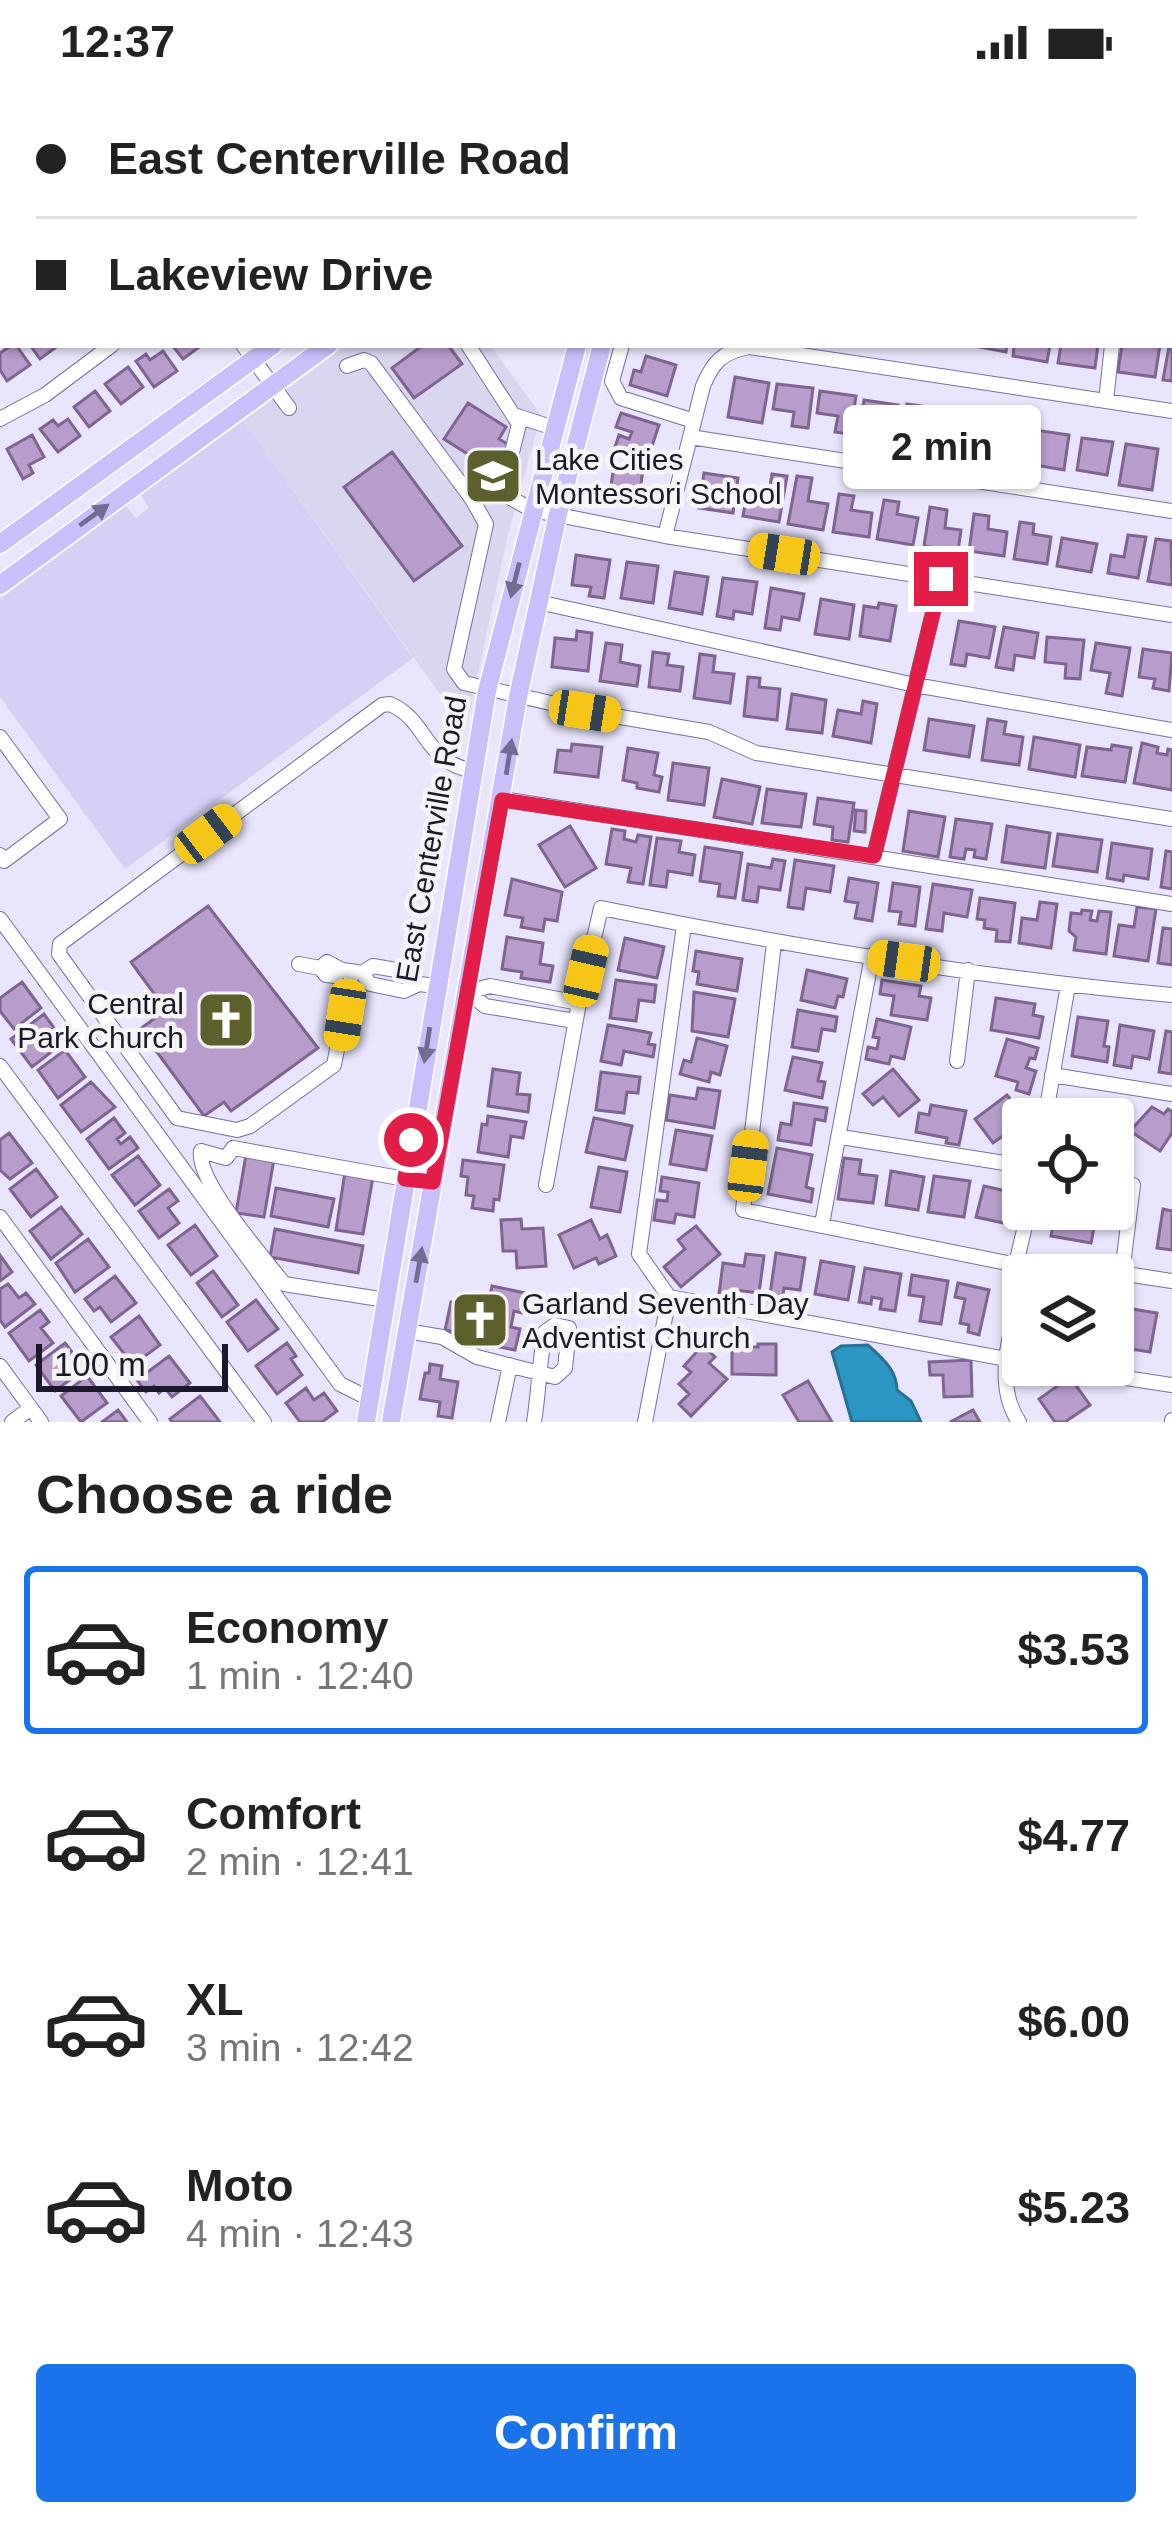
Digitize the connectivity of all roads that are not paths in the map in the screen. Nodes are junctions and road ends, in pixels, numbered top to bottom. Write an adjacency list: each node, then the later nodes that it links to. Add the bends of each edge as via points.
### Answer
1 (108, 348): 17 (street)
2 (324, 348): 12 (main road)
3 (470, 348): 16 (street)
4 (576, 348): 18 (main road, East Centerville Road)
5 (601, 348): 22 (main road, East Centerville Road)
6 (621, 348): 19 (street, via 612,381 621,398)
7 (744, 348): 19 (street, via 712,365)
8 (756, 348): 13 (street)
9 (1112, 348): 13 (street)
10 (248, 352): 12 (street); 24 (main road)
11 (347, 366): 30 (street, via 371,363 486,524 454,669 464,683)
12 (271, 385): 14 (street); 26 (main road, one-way to 12)
13 (1106, 400): 15 (street)
14 (290, 408)
15 (1172, 411)
16 (517, 416): 18 (street); 20 (street, via 502,494)
17 (0, 419)
18 (554, 428): 20 (main road, East Centerville Road)
19 (692, 429): 21 (street); 23 (street)
20 (532, 510): 22 (street); 30 (main road, East Centerville Road, one-way to 30)
21 (1172, 511)
22 (558, 514): 23 (street); 27 (main road, East Centerville Road)
23 (665, 536): 25 (street)
24 (0, 544)
25 (941, 579): 28 (street); 29 (street)
26 (0, 585)
27 (538, 602): 29 (street); 31 (main road, East Centerville Road)
28 (1172, 615)
29 (915, 685): 32 (street); 37 (street)
30 (487, 691): 31 (street); 36 (main road, East Centerville Road)
31 (518, 697): 37 (street); 38 (main road, East Centerville Road, one-way to 31)
32 (1172, 730)
33 (0, 737): 34 (street)
34 (16, 760): 35 (street); 40 (street, via 60,819 4,860)
35 (0, 771)
36 (473, 771): 49 (street, via 443,762 404,711 382,705 59,944 62,962 177,1118 237,1130 334,1064); 50 (main road, East Centerville Road)
37 (893, 776): 39 (street); 41 (street)
38 (502, 800): 41 (street); 52 (main road, East Centerville Road)
39 (1172, 818)
40 (0, 855)
41 (874, 856): 42 (street)
42 (1172, 904)
43 (0, 920): 81 (street, via 340,1384)
44 (684, 925): 45 (street); 54 (street, via 601,908); 71 (street, via 639,1254)
45 (775, 943): 46 (street); 67 (street, via 743,1210)
46 (872, 956): 48 (street); 61 (street)
47 (299, 964): 49 (street, via 326,975)
48 (968, 970): 51 (street); 56 (street)
49 (352, 972): 50 (street, via 373,966)
50 (428, 985): 52 (main road); 63 (main road, East Centerville Road, one-way to 63)
51 (1068, 985): 53 (street); 58 (street)
52 (467, 992): 54 (street, via 490,986); 55 (street, via 485,1006); 64 (main road, East Centerville Road)
53 (1172, 994)
54 (578, 1003): 55 (street)
55 (575, 1022): 65 (street)
56 (957, 1061)
57 (0, 1066): 86 (street)
58 (1052, 1075): 59 (street); 60 (street)
59 (1172, 1094)
60 (1048, 1098)
61 (841, 1136): 62 (street); 67 (street)
62 (1002, 1163)
63 (405, 1179): 64 (main road); 72 (main road, East Centerville Road); 72 (street, via 233,1148 226,1158 201,1151 199,1162 284,1284)
64 (433, 1182): 74 (main road, East Centerville Road, one-way to 64)
65 (546, 1185)
66 (0, 1217): 85 (street)
67 (822, 1224): 68 (street)
68 (1002, 1264)
69 (1134, 1276): 70 (street)
70 (1172, 1281)
71 (669, 1297): 75 (street); 91 (street)
72 (386, 1300): 73 (main road, East Centerville Road)
73 (382, 1328): 74 (main road); 81 (main road, East Centerville Road)
74 (407, 1331): 76 (street); 88 (main road, East Centerville Road)
75 (1002, 1359)
76 (510, 1365): 89 (street); 90 (street, via 537,1372)
77 (0, 1366): 82 (street)
78 (1134, 1379): 79 (street)
79 (1172, 1385)
80 (1012, 1386): 92 (street, via 1010,1408)
81 (370, 1399): 87 (main road, East Centerville Road)
82 (31, 1408): 83 (street); 84 (street)
83 (12, 1422)
84 (41, 1422)
85 (150, 1422)
86 (264, 1422)
87 (367, 1422)
88 (392, 1422)
89 (499, 1422)
90 (534, 1422)
91 (645, 1422)
92 (1019, 1422)

